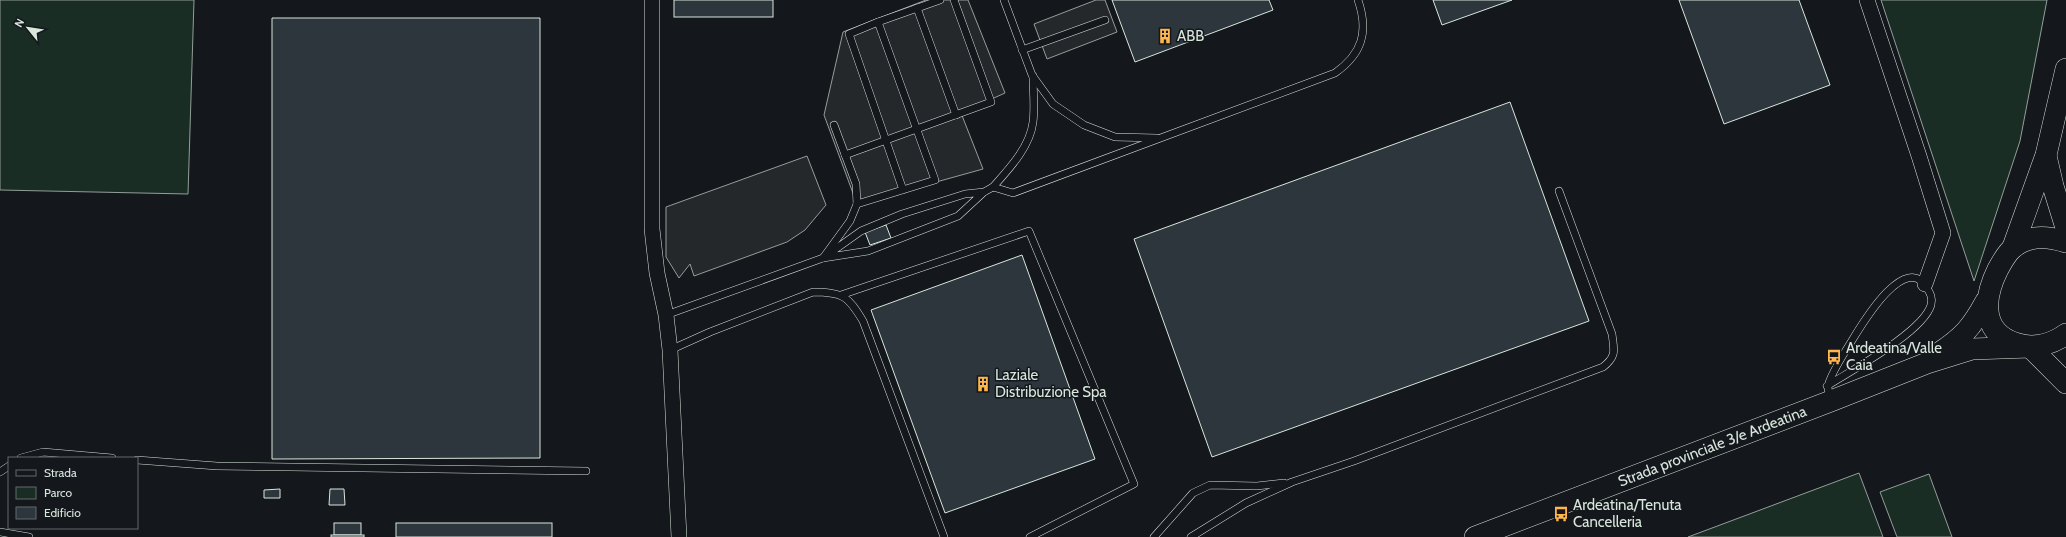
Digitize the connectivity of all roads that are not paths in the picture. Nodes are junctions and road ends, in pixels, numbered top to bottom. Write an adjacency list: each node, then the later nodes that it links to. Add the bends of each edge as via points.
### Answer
1 (652, 0): 32 (street, via 652,229 657,273)
2 (940, 0): 7 (lane)
3 (954, 0): 13 (lane, via 991,102)
4 (1004, 0): 10 (lane)
5 (1358, 0): 16 (lane, via 1364,29 1360,47 1349,63 1335,73)
6 (1867, 0): 29 (street, via 1943,232)
7 (917, 8): 9 (lane); 13 (lane)
8 (1105, 20): 10 (lane)
9 (878, 22): 15 (lane); 17 (lane, via 849,34)
10 (1022, 50): 12 (lane)
11 (2066, 69): 19 (main road)
12 (1032, 75): 16 (lane, via 1053,104 1084,125 1116,137); 20 (lane, via 1033,123 1014,162)
13 (956, 115): 15 (lane)
14 (834, 125): 18 (lane)
15 (917, 129): 17 (lane); 21 (lane, via 935,180)
16 (1161, 138): 20 (lane, via 1013,193)
17 (886, 140): 18 (lane); 21 (lane)
18 (845, 155): 24 (lane, via 856,184)
19 (2046, 155): 25 (main road, via 2052,186); 27 (main road)
20 (993, 187): 23 (lane)
21 (903, 190): 24 (lane)
22 (1559, 191): 43 (lane, via 1612,334 1612,361 1603,367)
23 (984, 192): 28 (lane, via 965,194 861,230); 28 (lane, via 958,216 868,251)
24 (857, 204): 28 (lane, via 850,221)
25 (2066, 228)
26 (2066, 242): 27 (main road, via 2037,238)
27 (2013, 247): 31 (main road, via 2003,260)
28 (822, 258): 32 (lane)
29 (1925, 284): 38 (lane, via 1931,294 1932,303 1918,325); 38 (lane, via 1910,277 1902,280 1885,294 1851,342)
30 (842, 295): 35 (lane, via 813,292); 48 (lane, via 852,303 863,321); 49 (lane, via 1029,230 1134,484)
31 (1986, 301): 34 (main road, via 1989,319 1996,331 2007,340); 36 (main road, via 1962,337)
32 (666, 314): 35 (street)
33 (2066, 334): 34 (main road, via 2050,343)
34 (2030, 347): 36 (main road, via 1972,349); 37 (main road)
35 (670, 350): 47 (street)
36 (1927, 362): 38 (main road, Strada provinciale 3/e Ardeatina)
37 (2066, 383)
38 (1829, 394): 45 (main road, Strada provinciale 3/e Ardeatina)
39 (25, 457): 40 (lane, via 43,452)
40 (100, 457)
41 (138, 460): 42 (lane, via 217,466)
42 (586, 471)
43 (1292, 482): 50 (lane, via 1257,486 1210,485 1193,492); 51 (lane, via 1246,503)
44 (0, 531): 46 (lane)
45 (1502, 532): 52 (main road, Strada provinciale 3/e Ardeatina)
46 (29, 537)
47 (678, 537)
48 (944, 537)
49 (1030, 537)
50 (1154, 537)
51 (1191, 537)
52 (1475, 537)

